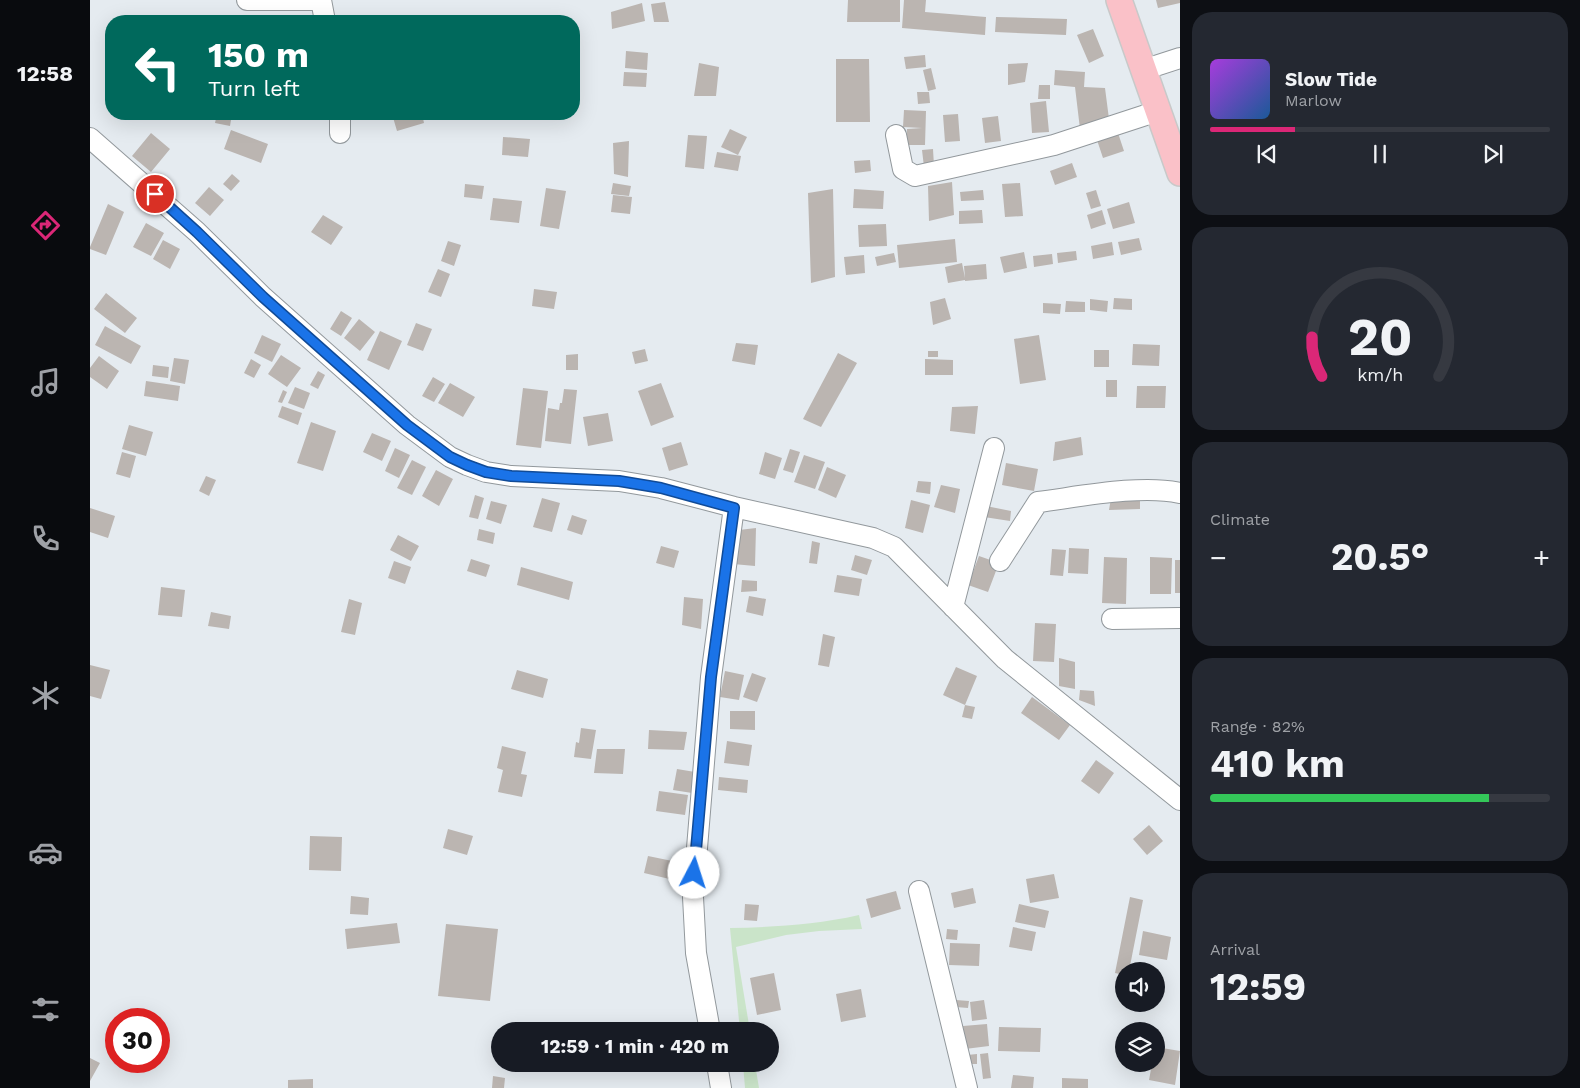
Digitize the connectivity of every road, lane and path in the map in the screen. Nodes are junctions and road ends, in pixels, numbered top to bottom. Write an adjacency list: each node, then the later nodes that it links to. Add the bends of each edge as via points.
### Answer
1 (247, 0): 2 (street)
2 (316, 0)
3 (321, 0): 5 (street)
4 (1119, 0): 7 (main road)
5 (324, 15)
6 (1180, 58): 7 (street)
7 (1143, 70): 8 (main road)
8 (1158, 111): 9 (street, via 1054,145 915,176 903,169); 11 (main road)
9 (896, 135)
10 (90, 138): 14 (street, via 399,418 450,457 486,472 619,481 661,488)
11 (1180, 173)
12 (994, 448): 16 (street)
13 (1180, 493): 15 (street, via 1145,490 1038,502)
14 (734, 508): 16 (street, via 873,538 894,547); 21 (street, via 711,677 693,896 696,953)
15 (1000, 561)
16 (953, 607): 19 (street, via 1004,659)
17 (1180, 618): 18 (street)
18 (1112, 619)
19 (1180, 800)
20 (919, 891): 24 (street)
21 (708, 1022)
22 (718, 1072): 23 (street)
23 (721, 1088)
24 (967, 1088)

